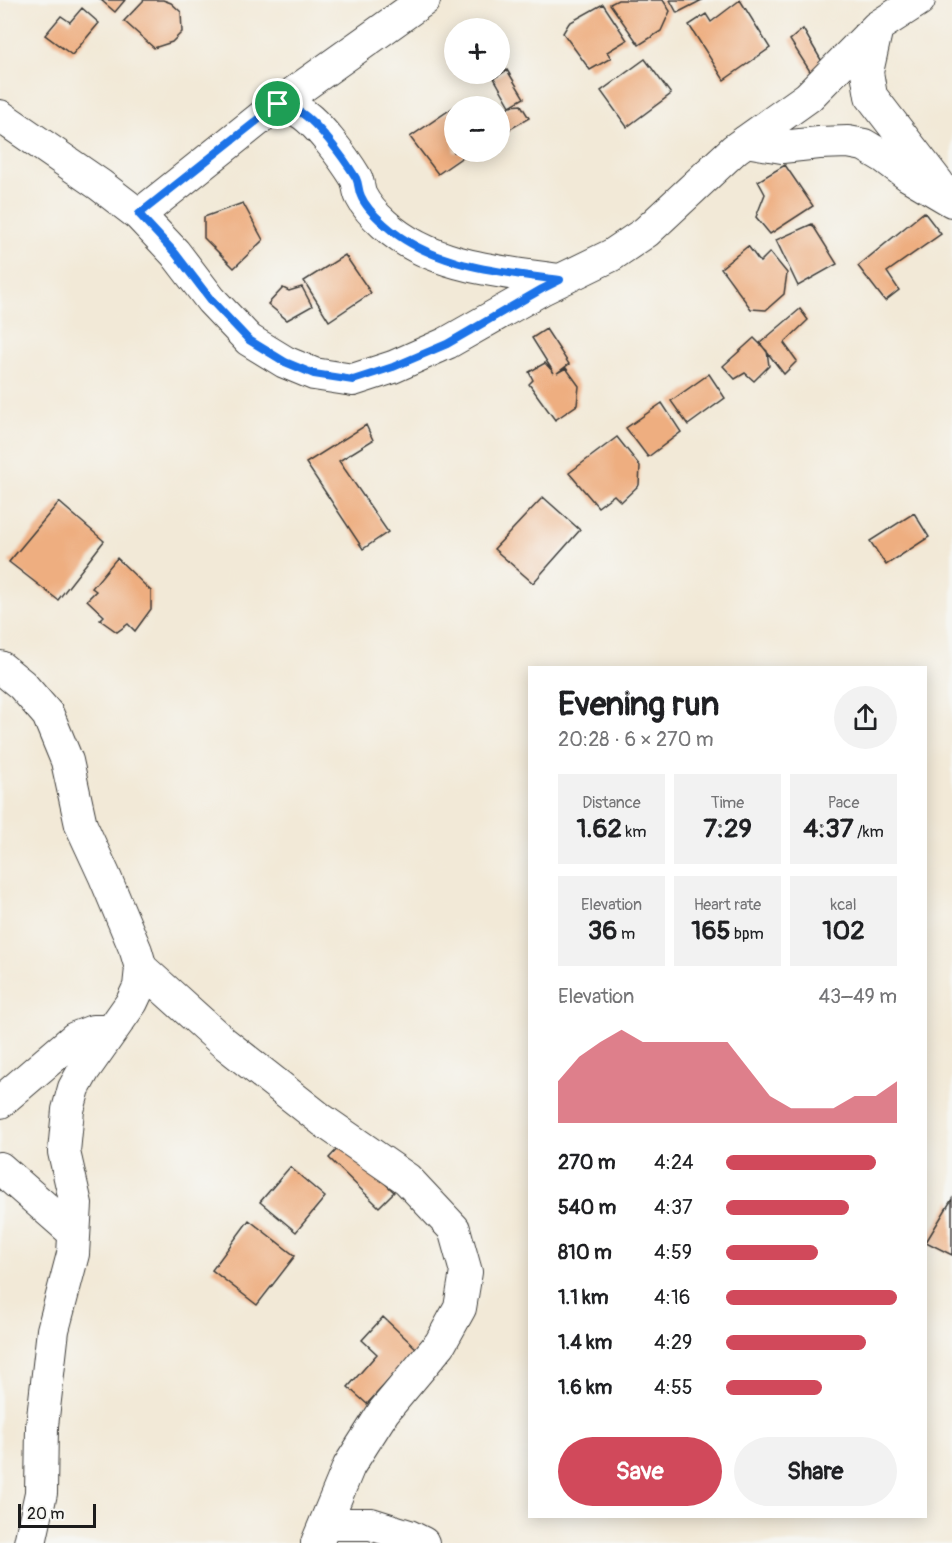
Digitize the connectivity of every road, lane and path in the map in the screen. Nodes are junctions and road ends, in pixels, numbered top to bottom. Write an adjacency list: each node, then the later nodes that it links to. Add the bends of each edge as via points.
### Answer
1 (424, 0): 4 (street)
2 (919, 0): 3 (street)
3 (879, 15): 6 (street, via 808,97); 7 (street, via 867,72 871,96)
4 (278, 104): 8 (street); 9 (street, via 297,110 318,128 358,181 370,210 409,242 447,260 494,272)
5 (0, 116): 8 (street)
6 (746, 141): 7 (street, via 782,147 848,142 864,145); 9 (street, via 646,232 612,255)
7 (952, 200)
8 (139, 214): 9 (street, via 249,340 314,374 353,380 393,367 447,344)
9 (560, 280)
10 (0, 667): 11 (street, via 48,715 67,761 81,825)
11 (141, 968): 12 (street, via 132,1002); 16 (street, via 232,1050 321,1120 407,1179 454,1229 466,1272 460,1308 440,1344 384,1411 349,1466)
12 (111, 1031): 13 (street, via 93,1031 75,1038); 15 (street, via 74,1088 68,1110 64,1152 76,1204)
13 (0, 1102)
14 (0, 1168): 15 (street)
15 (74, 1233): 17 (street, via 73,1254 53,1330 42,1425 41,1493)
16 (321, 1534): 18 (street, via 370,1524)
17 (30, 1543)
18 (423, 1543)

